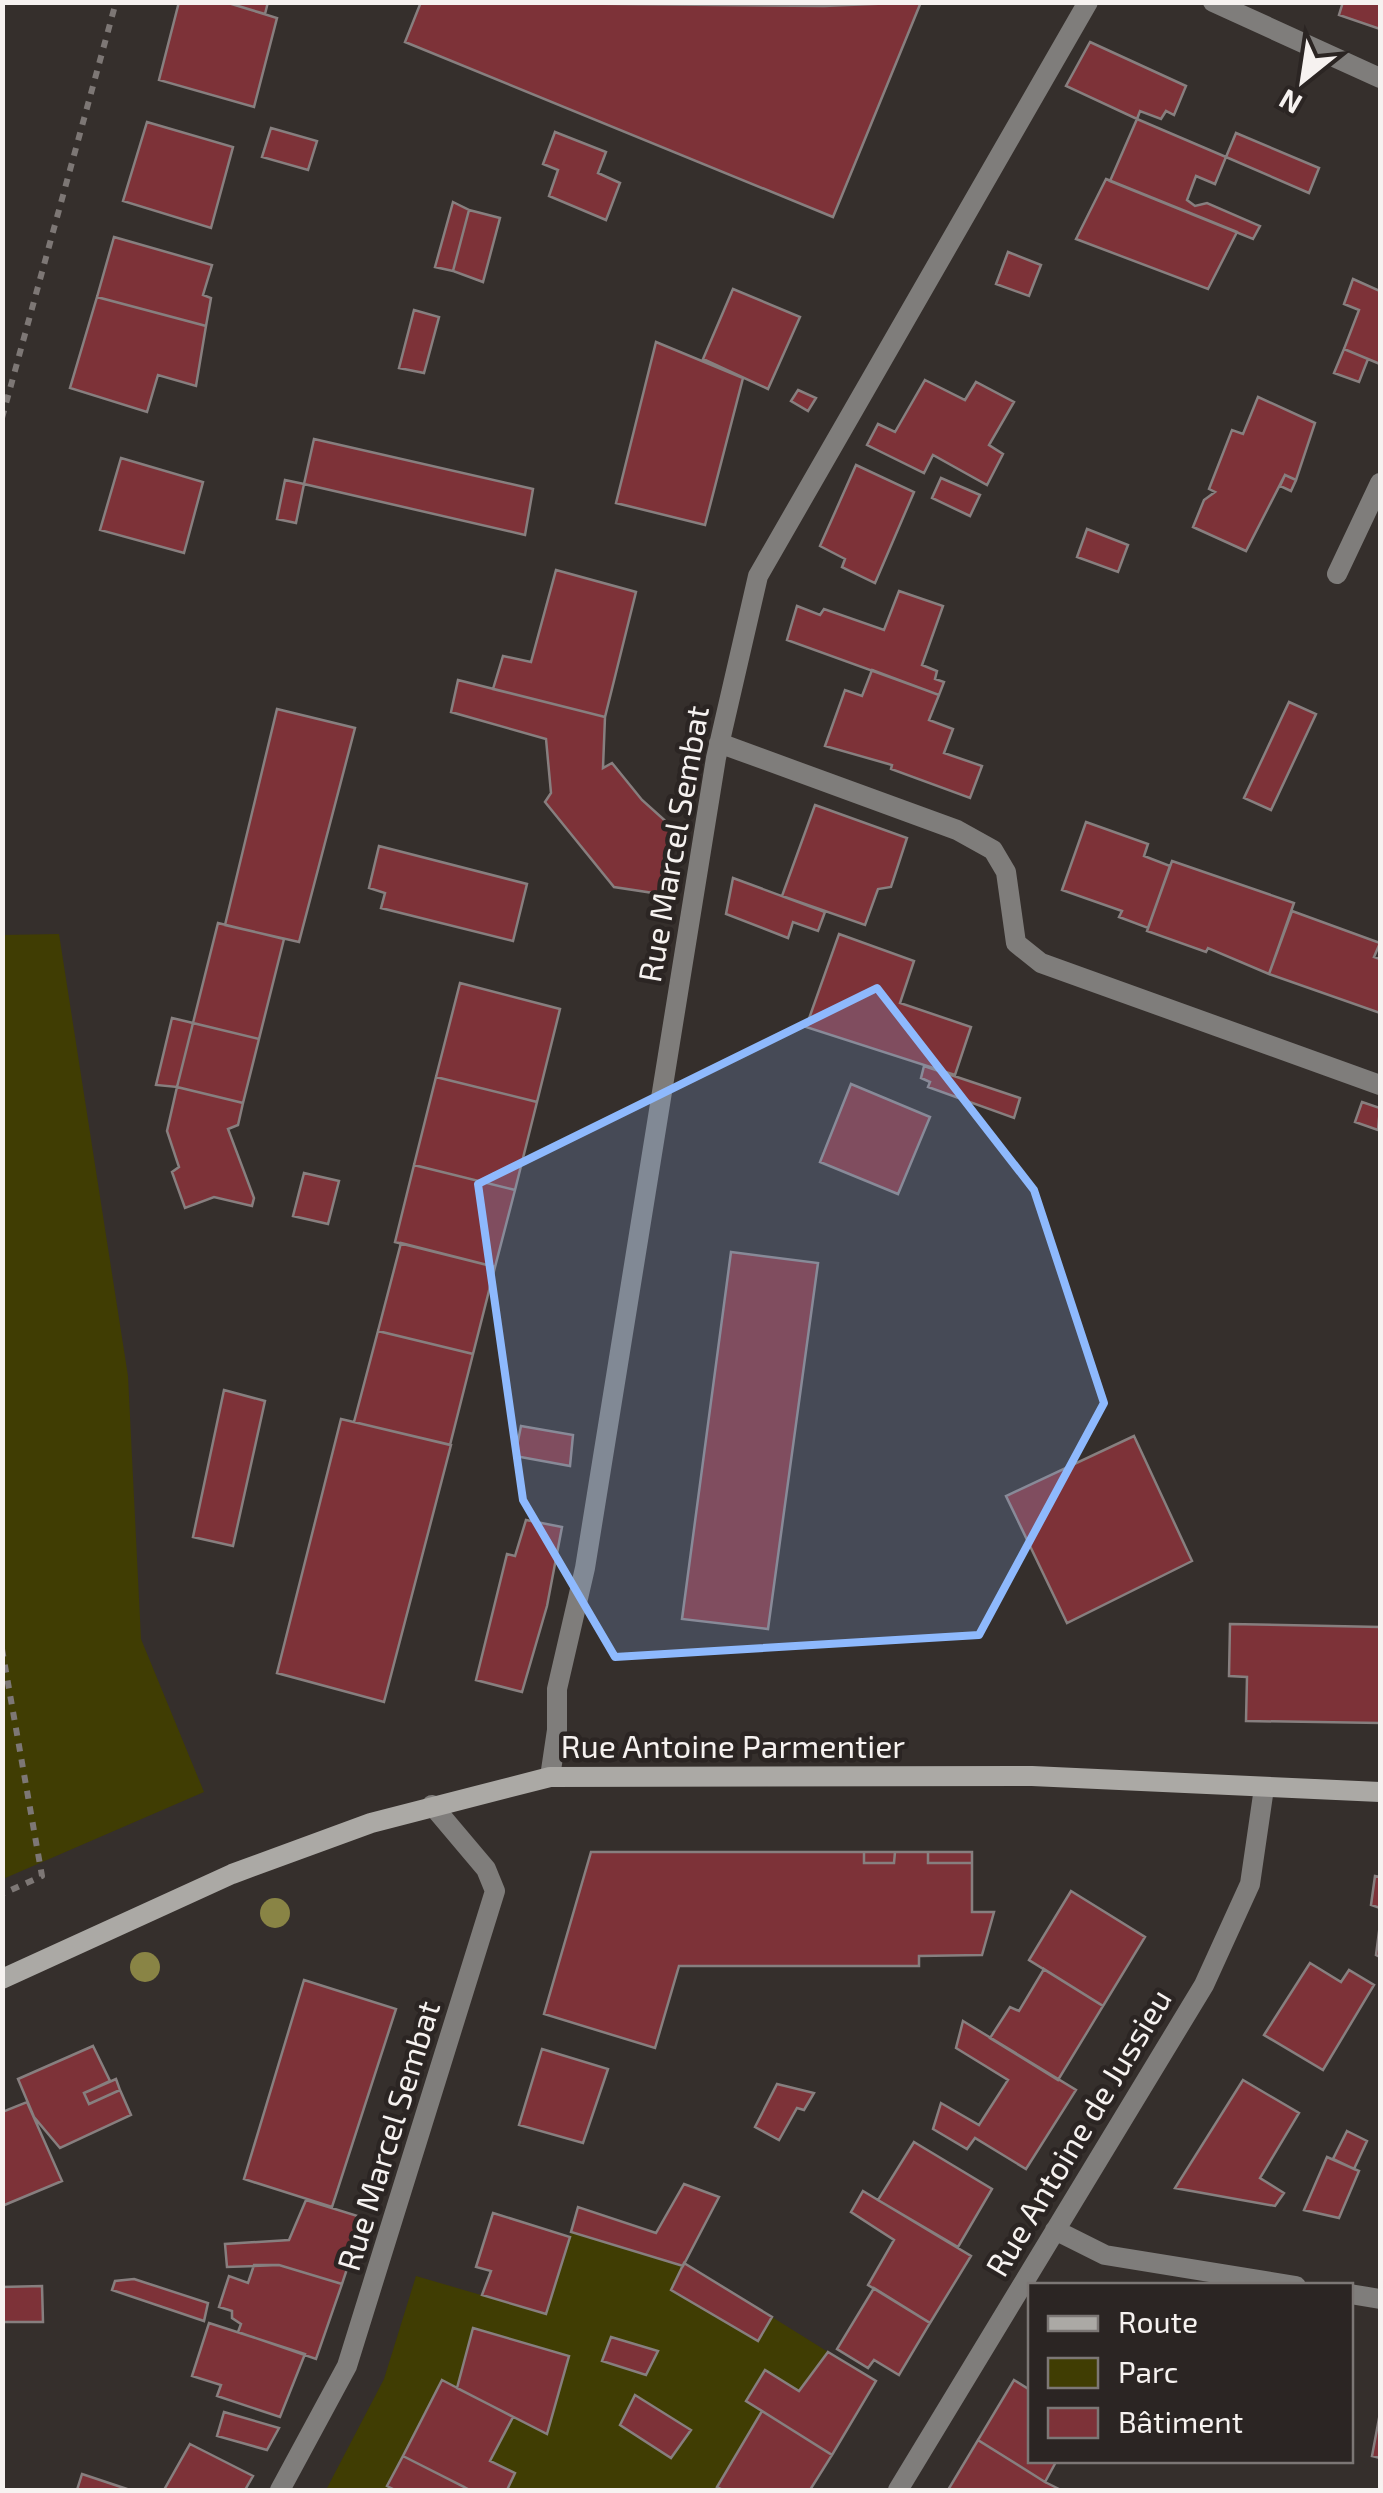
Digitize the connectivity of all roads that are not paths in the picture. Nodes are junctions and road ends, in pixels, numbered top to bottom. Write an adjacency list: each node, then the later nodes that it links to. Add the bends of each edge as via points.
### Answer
1 (1088, 2): 6 (street, Rue Marcel Sembat, via 758,576)
2 (1213, 2): 3 (street)
3 (1380, 78)
4 (1380, 484): 5 (street)
5 (1336, 574)
6 (720, 743): 7 (street, via 956,830 993,850 1006,872 1016,943 1040,963); 8 (street, Rue Marcel Sembat, via 585,1568 557,1688)
7 (1380, 1086)
8 (550, 1776): 9 (main road, Rue Antoine Parmentier, via 1032,1776); 11 (main road, Rue Antoine Parmentier)
9 (1264, 1788): 10 (main road, Rue Antoine Parmentier); 13 (street, Rue Antoine de Jussieu, via 1250,1884 1204,1985)
10 (1380, 1792)
11 (432, 1805): 12 (main road, Rue Antoine Parmentier, via 232,1874); 17 (street, Rue Marcel Sembat, via 486,1869 495,1891 346,2366)
12 (2, 1979)
13 (1055, 2230): 14 (street, via 1104,2255); 18 (street, Rue Antoine de Jussieu)
14 (1277, 2283)
15 (1353, 2294): 16 (street)
16 (1380, 2299)
17 (280, 2490)
18 (898, 2490)

